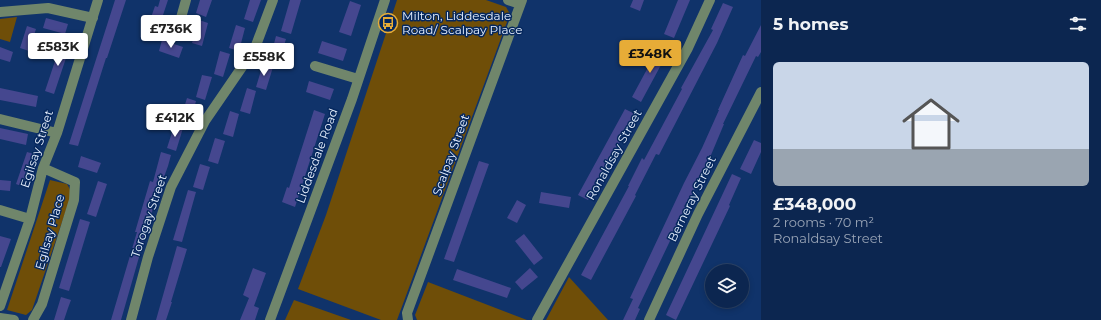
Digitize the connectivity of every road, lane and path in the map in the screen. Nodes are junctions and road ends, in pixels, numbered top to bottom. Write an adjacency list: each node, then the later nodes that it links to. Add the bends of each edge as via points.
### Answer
1 (98, 0): 9 (street, Egilsay Street)
2 (186, 0): 10 (street)
3 (272, 0): 23 (street, Torogay Street, via 255,48 205,121 171,187)
4 (385, 0): 12 (street, Liddesdale Road)
5 (508, 0): 7 (street)
6 (710, 0): 26 (street, Ronaldsay Street, via 688,48)
7 (521, 2): 25 (street, Scalpay Street, via 407,313)
8 (0, 12): 9 (street, via 48,8)
9 (93, 18): 15 (street, Egilsay Street)
10 (177, 32)
11 (316, 66): 12 (street)
12 (358, 79): 24 (street, Liddesdale Road)
13 (761, 92): 27 (street, Berneray Street, via 698,214)
14 (0, 119): 15 (street)
15 (57, 134): 16 (street, Egilsay Street)
16 (43, 168): 18 (street, Egilsay Street); 22 (street, Egilsay Place, via 74,182 74,200 42,304)
17 (0, 210): 18 (street)
18 (30, 219): 19 (street, Egilsay Street)
19 (0, 306)
20 (0, 318): 21 (street)
21 (14, 320)
22 (33, 320)
23 (131, 320)
24 (270, 320)
25 (408, 320)
26 (537, 320)
27 (650, 320)

